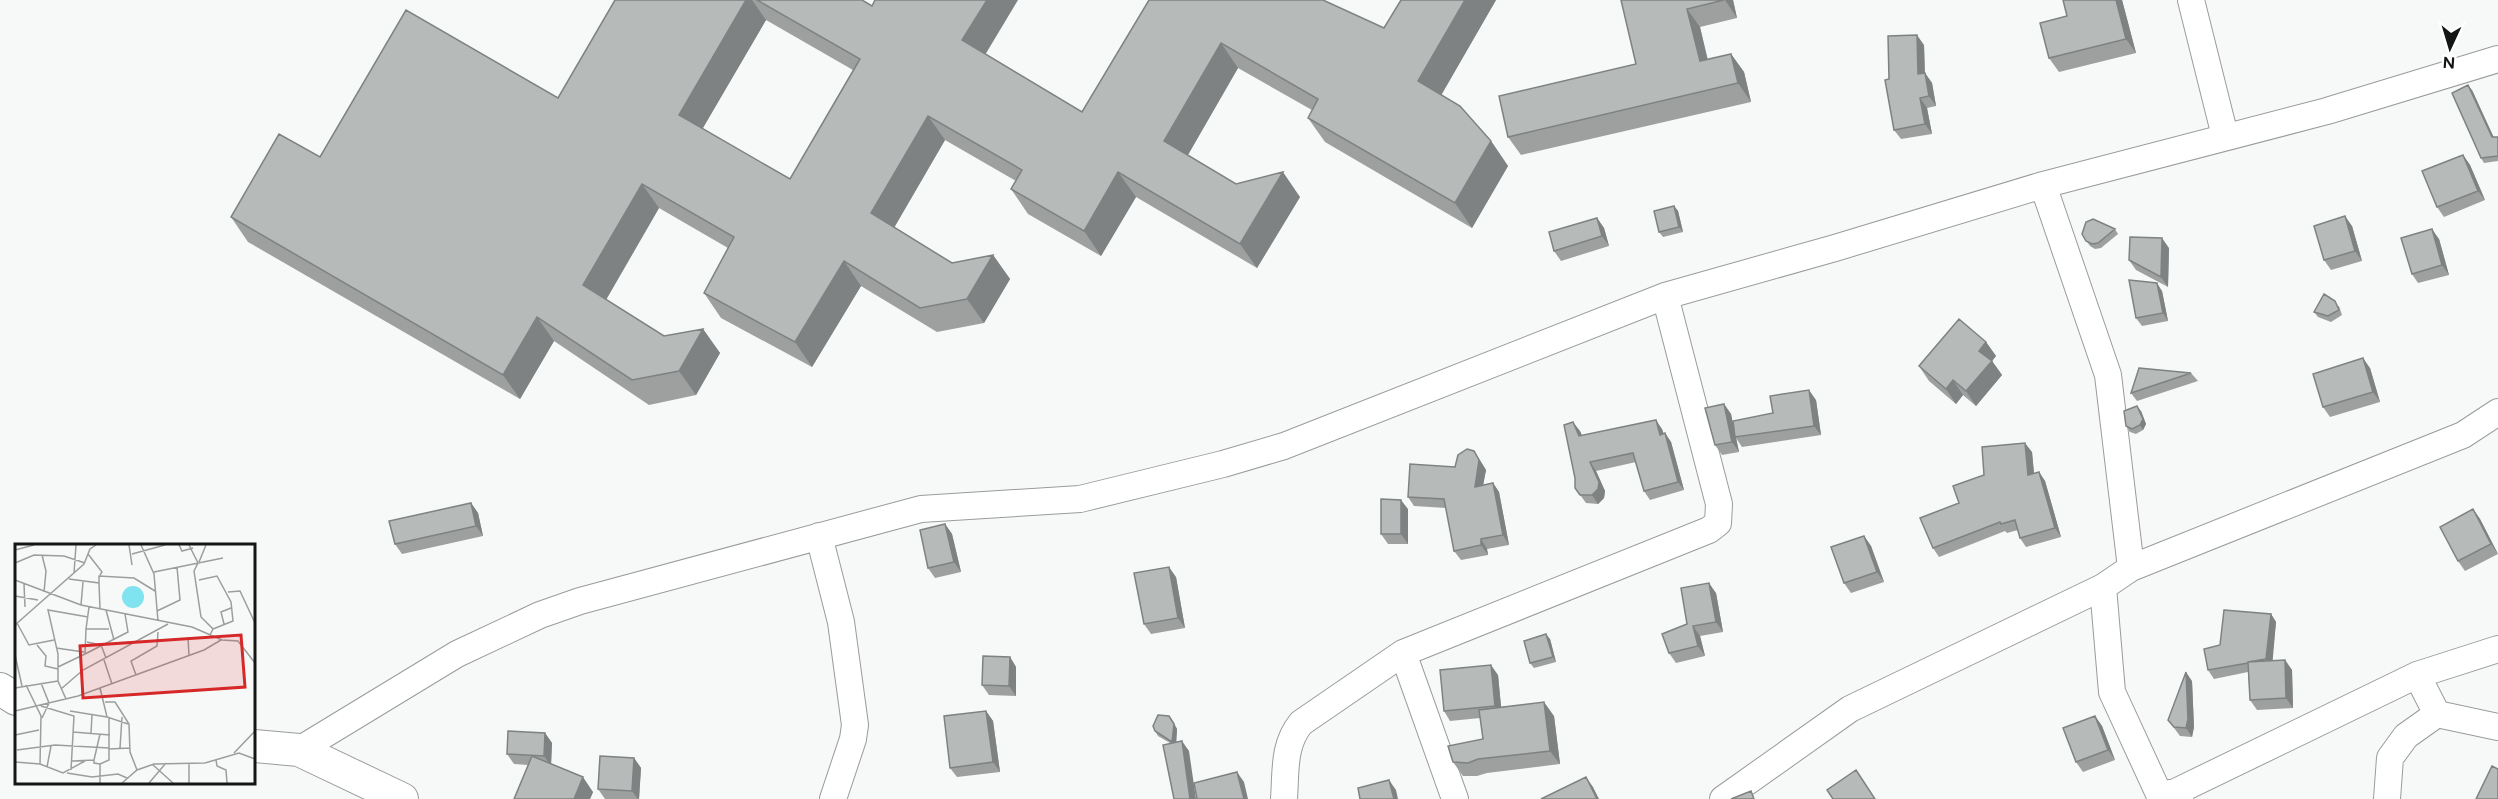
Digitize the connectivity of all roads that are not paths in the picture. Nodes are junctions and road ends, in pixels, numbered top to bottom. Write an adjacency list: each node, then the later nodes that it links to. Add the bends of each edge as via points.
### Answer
1 (2191, 0): 3 (street)
2 (2498, 59): 3 (street, via 2327,111)
3 (2225, 136): 4 (street)
4 (2043, 185): 5 (street); 8 (street, via 2108,375)
5 (1665, 296): 7 (street, via 1284,446 1223,464 1080,499 921,509); 11 (street, via 1719,504 1718,523 1698,535)
6 (2498, 412): 8 (street, via 2463,435)
7 (819, 536): 18 (street, via 540,615 457,654); 21 (street, via 841,622 855,725)
8 (2131, 568): 9 (street)
9 (2103, 587): 19 (street, via 2112,692 2159,794); 24 (street, via 1850,710)
10 (2498, 649): 12 (street)
11 (1403, 653): 22 (street, via 1301,723 1288,746); 23 (street)
12 (2418, 675): 15 (street); 19 (street)
13 (0, 689): 14 (street)
14 (15, 698)
15 (2437, 714): 16 (street); 25 (street, via 2406,736 2390,758)
16 (2498, 727)
17 (255, 747): 18 (street)
18 (299, 750): 20 (street)
19 (2173, 798)
20 (402, 799)
21 (832, 799)
22 (1284, 799)
23 (1455, 799)
24 (1723, 799)
25 (2387, 799)

